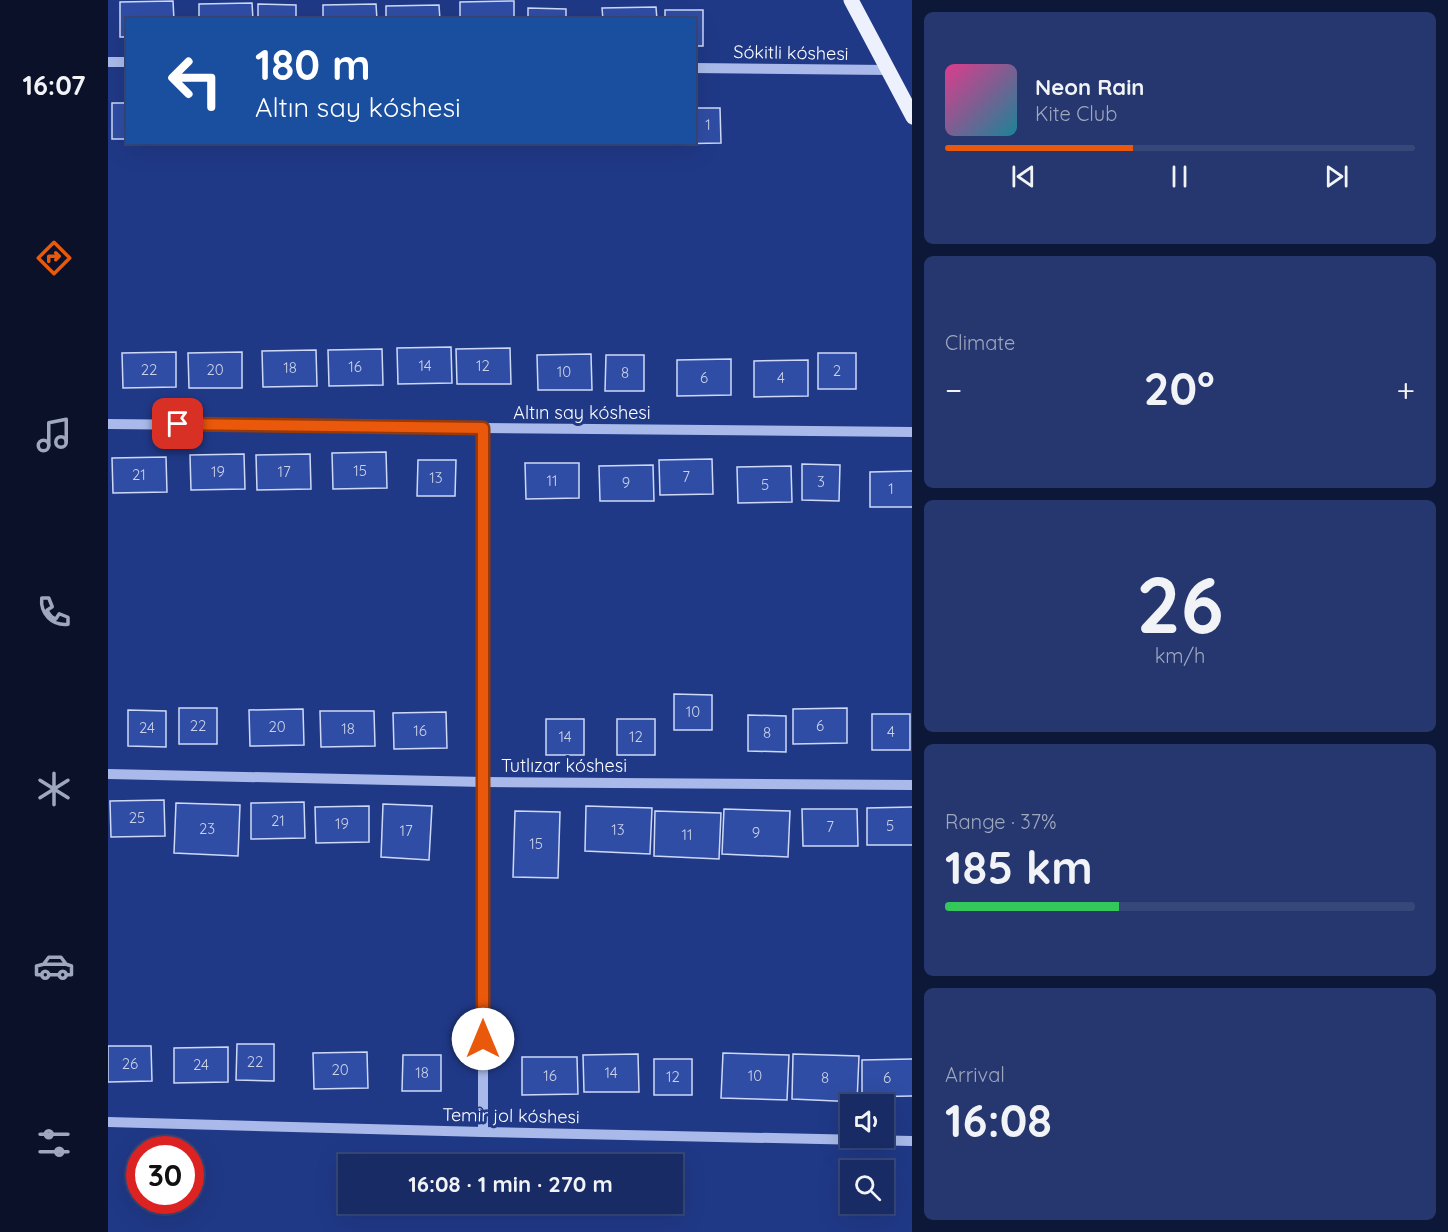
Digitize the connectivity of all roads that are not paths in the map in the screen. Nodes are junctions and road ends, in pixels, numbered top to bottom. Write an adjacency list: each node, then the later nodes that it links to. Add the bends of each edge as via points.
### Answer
1 (851, 0): 5 (main road)
2 (108, 62): 3 (street)
3 (126, 62)
4 (696, 68): 5 (street, Sókitli kóshesi)
5 (888, 70): 6 (main road)
6 (912, 117)
7 (108, 424): 8 (street, Altın say kóshesi)
8 (483, 428): 9 (street, Altın say kóshesi); 11 (street)
9 (912, 432)
10 (108, 774): 11 (street, Tutlızar kóshesi)
11 (484, 782): 12 (street, Tutlızar kóshesi); 14 (street)
12 (912, 784)
13 (108, 1122): 14 (street, Temir jol kóshesi)
14 (483, 1132): 15 (street, Temir jol kóshesi)
15 (912, 1141)

